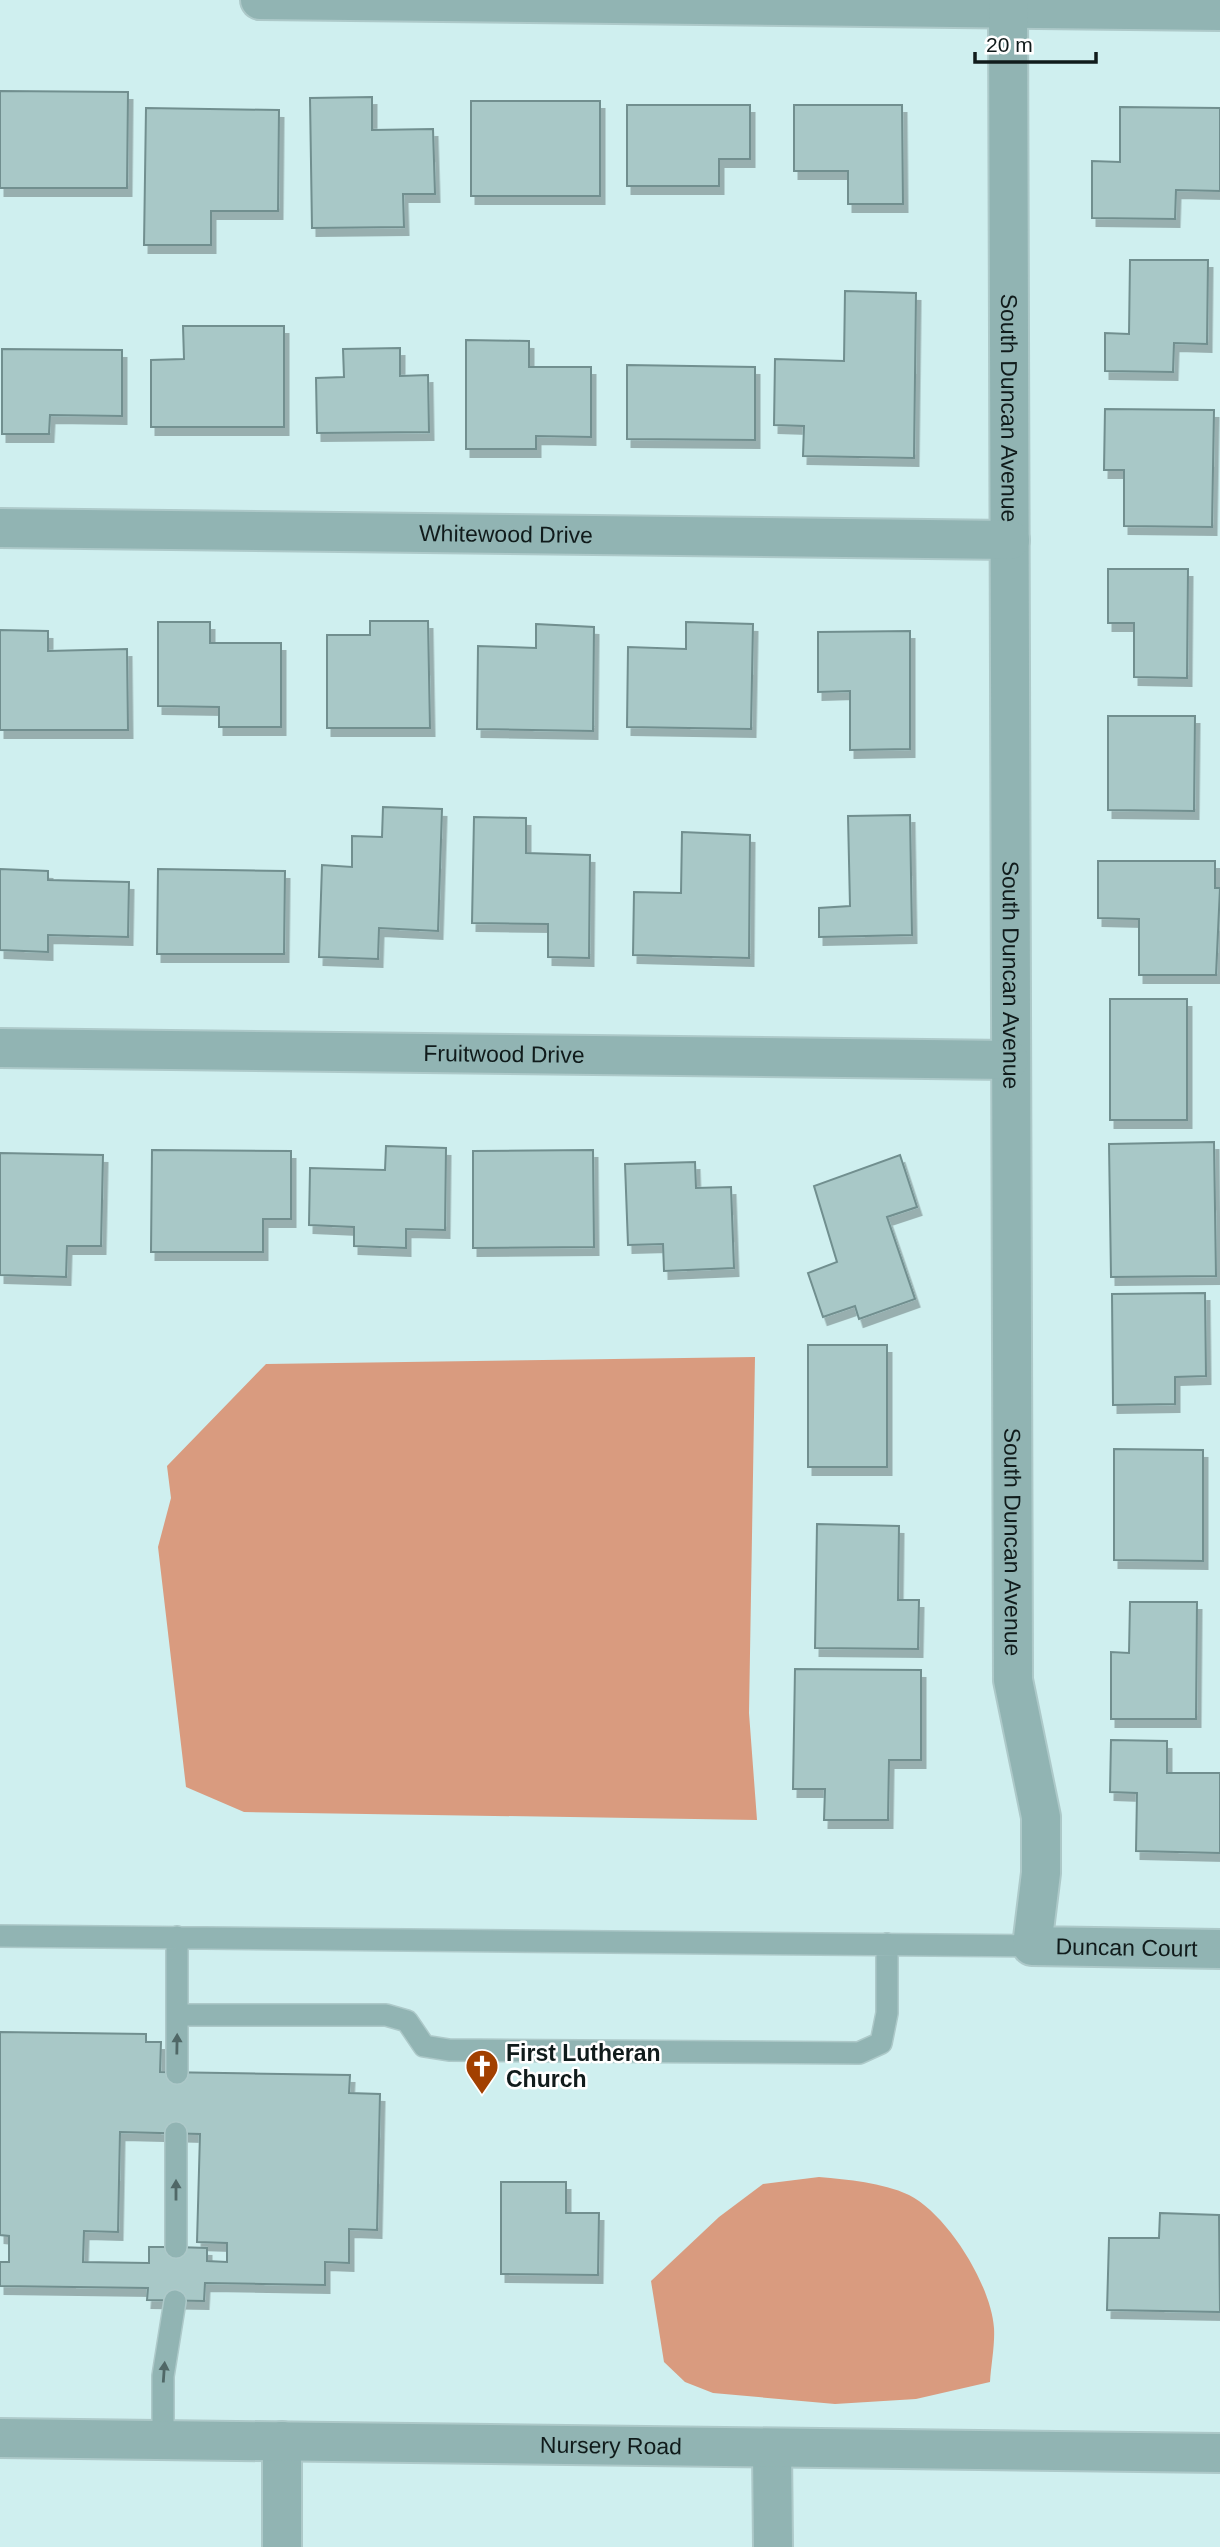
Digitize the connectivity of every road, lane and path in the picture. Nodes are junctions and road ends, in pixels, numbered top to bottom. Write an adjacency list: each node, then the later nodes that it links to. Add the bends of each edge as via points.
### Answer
1 (260, 0): 2 (street)
2 (1008, 4): 3 (street); 5 (street, South Duncan Avenue)
3 (1220, 11)
4 (0, 528): 5 (street, Whitewood Drive)
5 (1010, 540): 7 (street, South Duncan Avenue)
6 (0, 1048): 7 (street, Fruitwood Drive)
7 (1009, 1060): 11 (street, South Duncan Avenue, via 1013,1680 1041,1817 1041,1873)
8 (0, 1936): 9 (lane)
9 (177, 1937): 10 (lane); 13 (lane)
10 (887, 1944): 11 (lane); 13 (lane, via 887,2013 881,2043 859,2053 449,2050 424,2046 407,2021 386,2015)
11 (1032, 1946): 12 (street, Duncan Court)
12 (1220, 1949)
13 (177, 2015): 14 (lane, one-way to 13)
14 (177, 2073)
15 (176, 2133): 16 (lane, one-way to 15)
16 (176, 2247)
17 (175, 2301): 19 (lane, one-way to 17, via 163,2375)
18 (0, 2438): 19 (street, Nursery Road)
19 (163, 2440): 20 (street, Nursery Road)
20 (282, 2441): 21 (street, Nursery Road); 23 (street)
21 (772, 2449): 22 (street, Nursery Road); 24 (street)
22 (1220, 2453)
23 (282, 2547)
24 (773, 2547)

